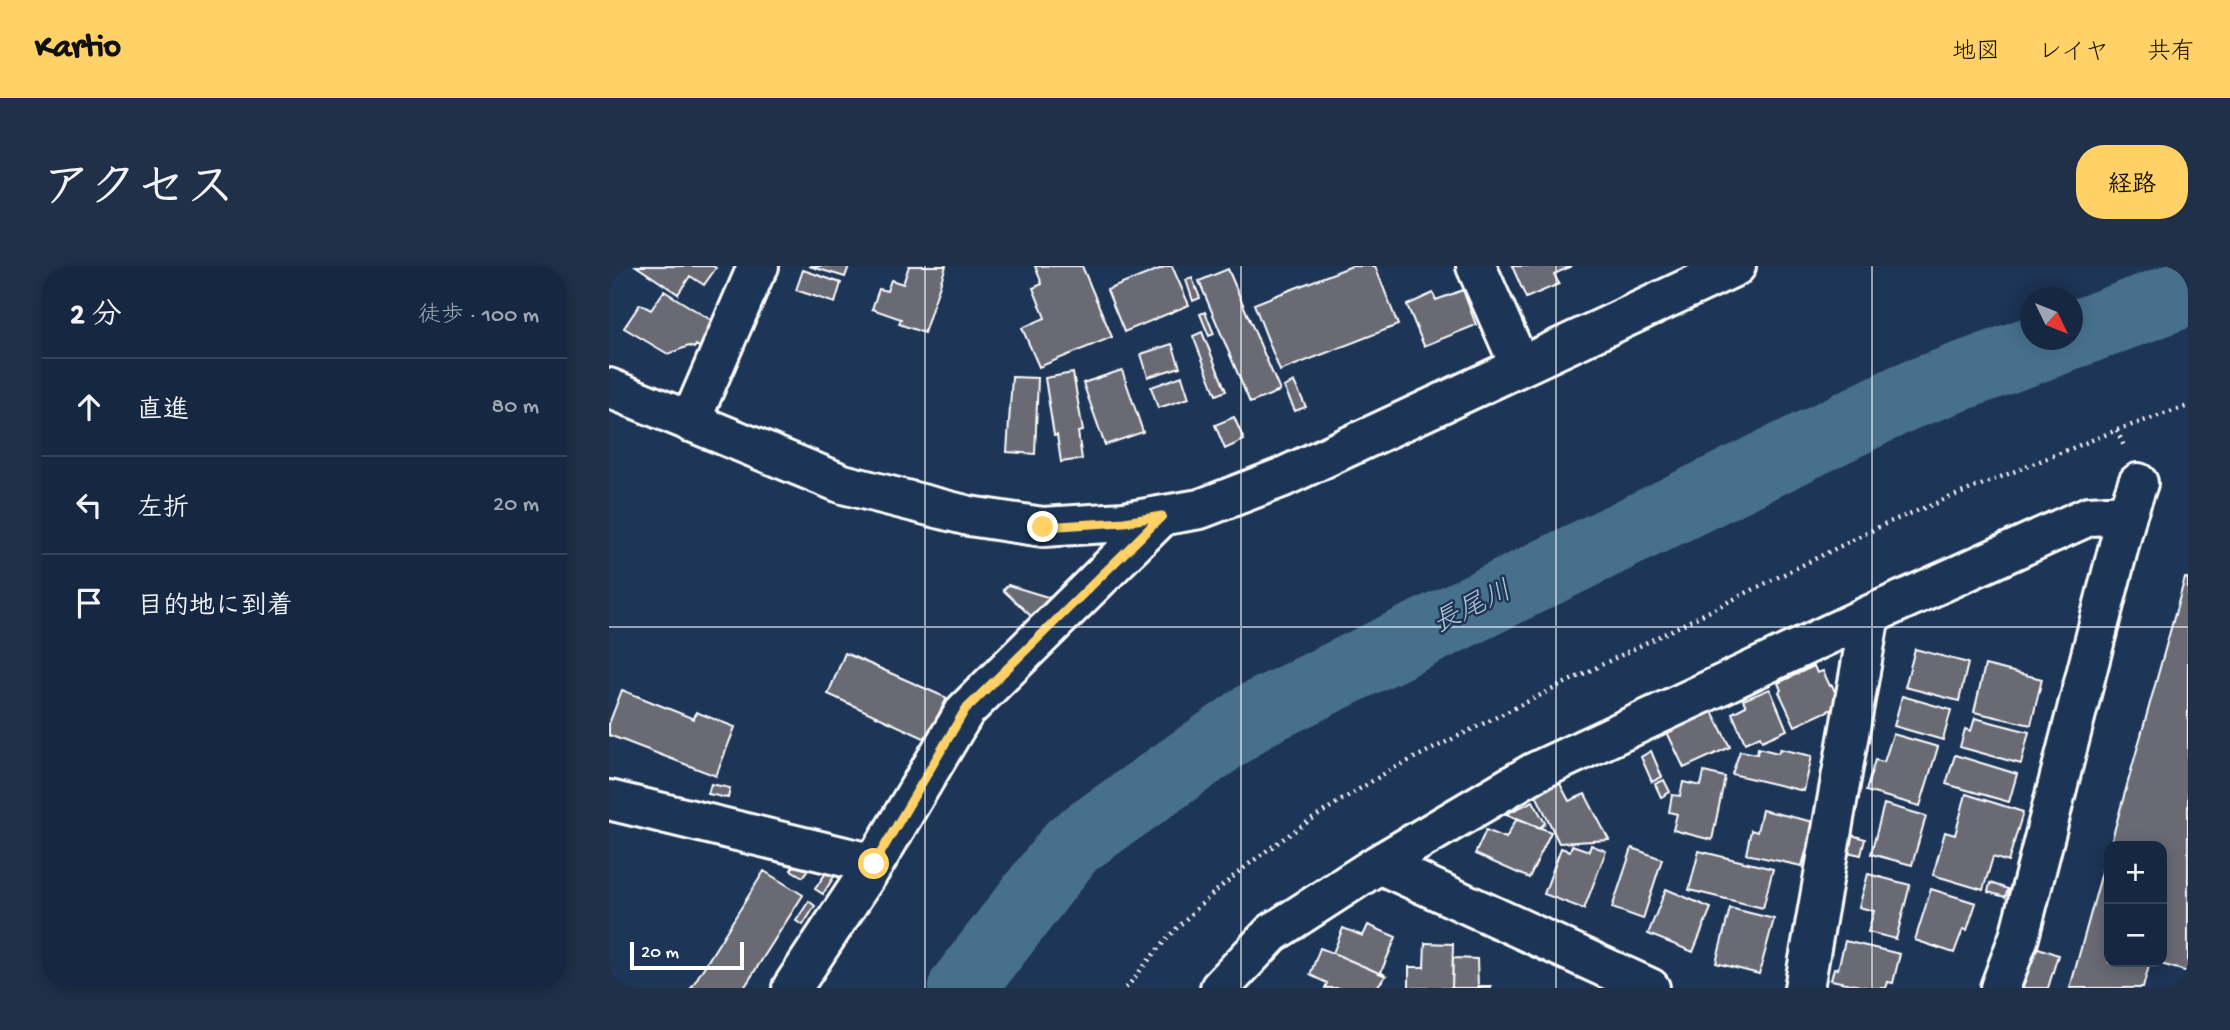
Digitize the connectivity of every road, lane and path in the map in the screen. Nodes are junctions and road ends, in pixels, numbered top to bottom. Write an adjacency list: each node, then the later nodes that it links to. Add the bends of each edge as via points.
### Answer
1 (759, 266): 7 (street)
2 (1476, 266): 4 (street)
3 (1736, 266): 4 (street)
4 (1520, 366): 8 (street, via 1281,478 1201,509)
5 (609, 388): 7 (street)
6 (2188, 405): 14 (path, via 1887,523 1392,769 1253,860 1178,927)
7 (690, 422): 8 (street, via 843,484 968,516 1043,527)
8 (1162, 516): 11 (street, via 965,710)
9 (1870, 615): 12 (street, via 1533,773); 17 (street); 18 (street, via 2133,498 2019,937)
10 (609, 800): 11 (street)
11 (874, 864): 13 (street)
12 (1378, 864): 15 (street, via 1272,933); 16 (street)
13 (792, 988)
14 (1126, 988)
15 (1220, 988)
16 (1650, 988)
17 (1804, 988)
18 (2000, 988)

